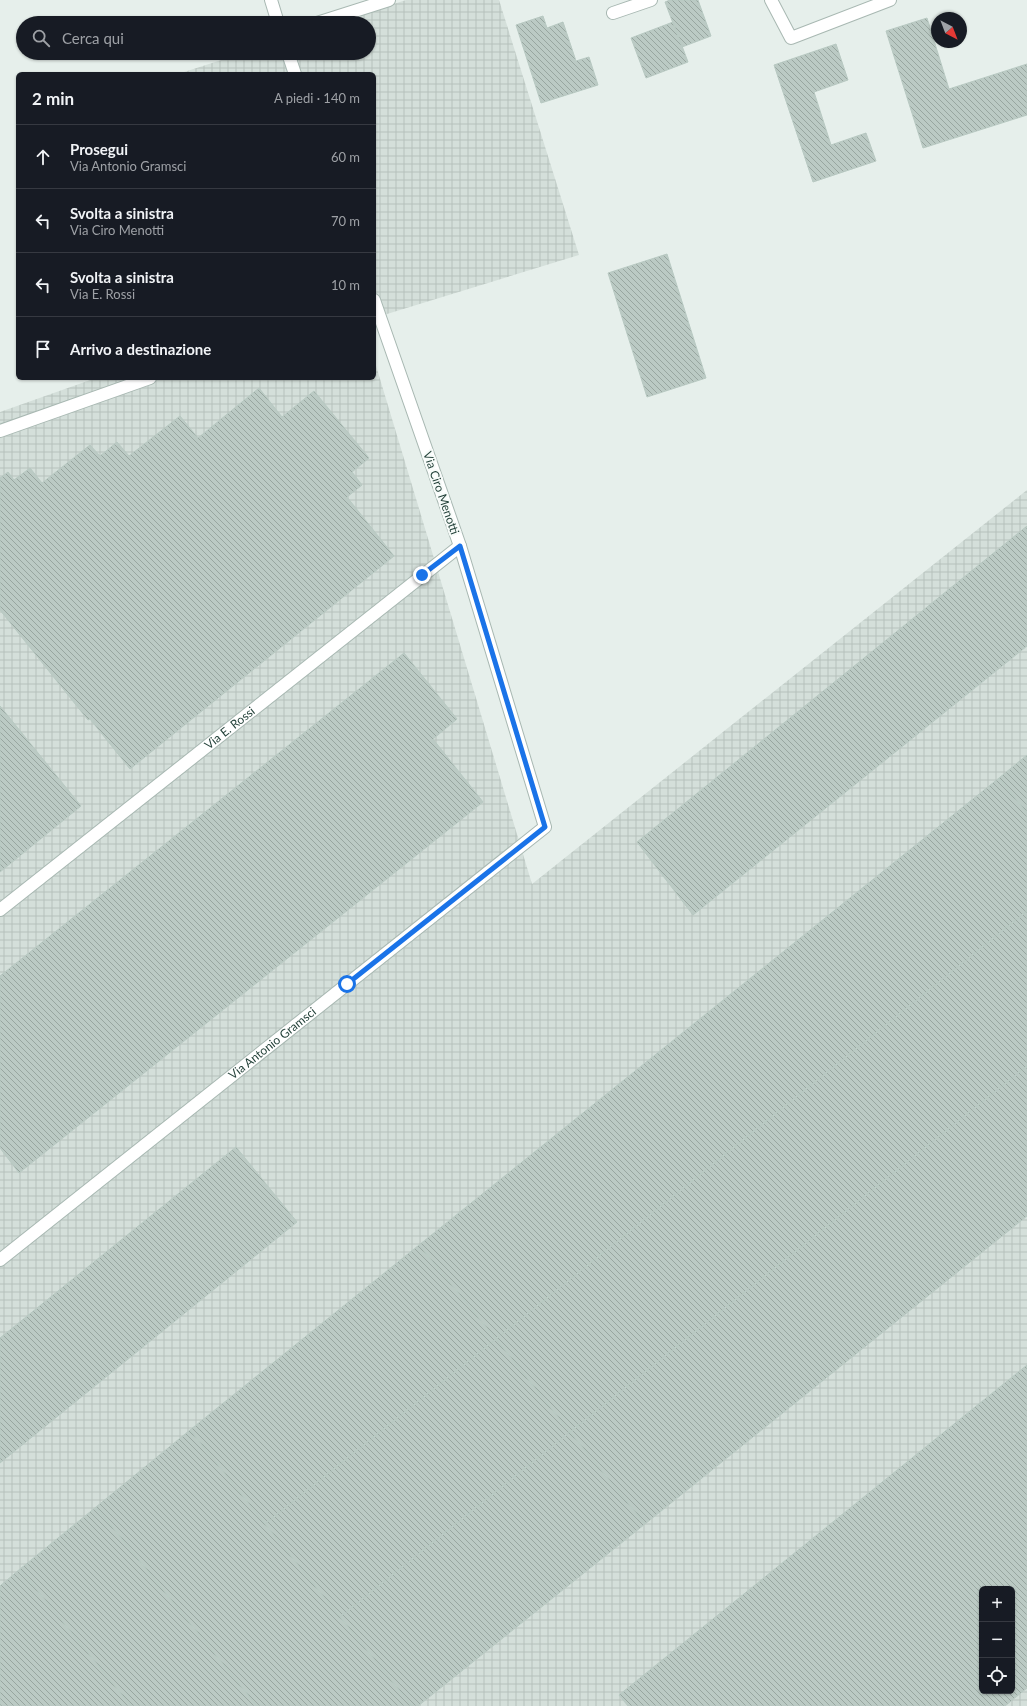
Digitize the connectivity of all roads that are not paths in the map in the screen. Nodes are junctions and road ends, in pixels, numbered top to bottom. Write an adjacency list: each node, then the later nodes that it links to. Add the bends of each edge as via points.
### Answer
1 (271, 0): 7 (street)
2 (389, 0): 8 (street)
3 (651, 0): 6 (street)
4 (771, 0): 5 (street, via 791,38)
5 (890, 0)
6 (613, 13)
7 (276, 16)
8 (339, 16)
9 (290, 60): 10 (street)
10 (294, 72)
11 (376, 306): 14 (street, Via Ciro Menotti)
12 (144, 380): 13 (street)
13 (0, 431)
14 (460, 546): 15 (street, Via Ciro Menotti); 16 (street, Via E. Rossi)
15 (545, 827): 17 (street, Via Antonio Gramsci)
16 (0, 910)
17 (0, 1260)

